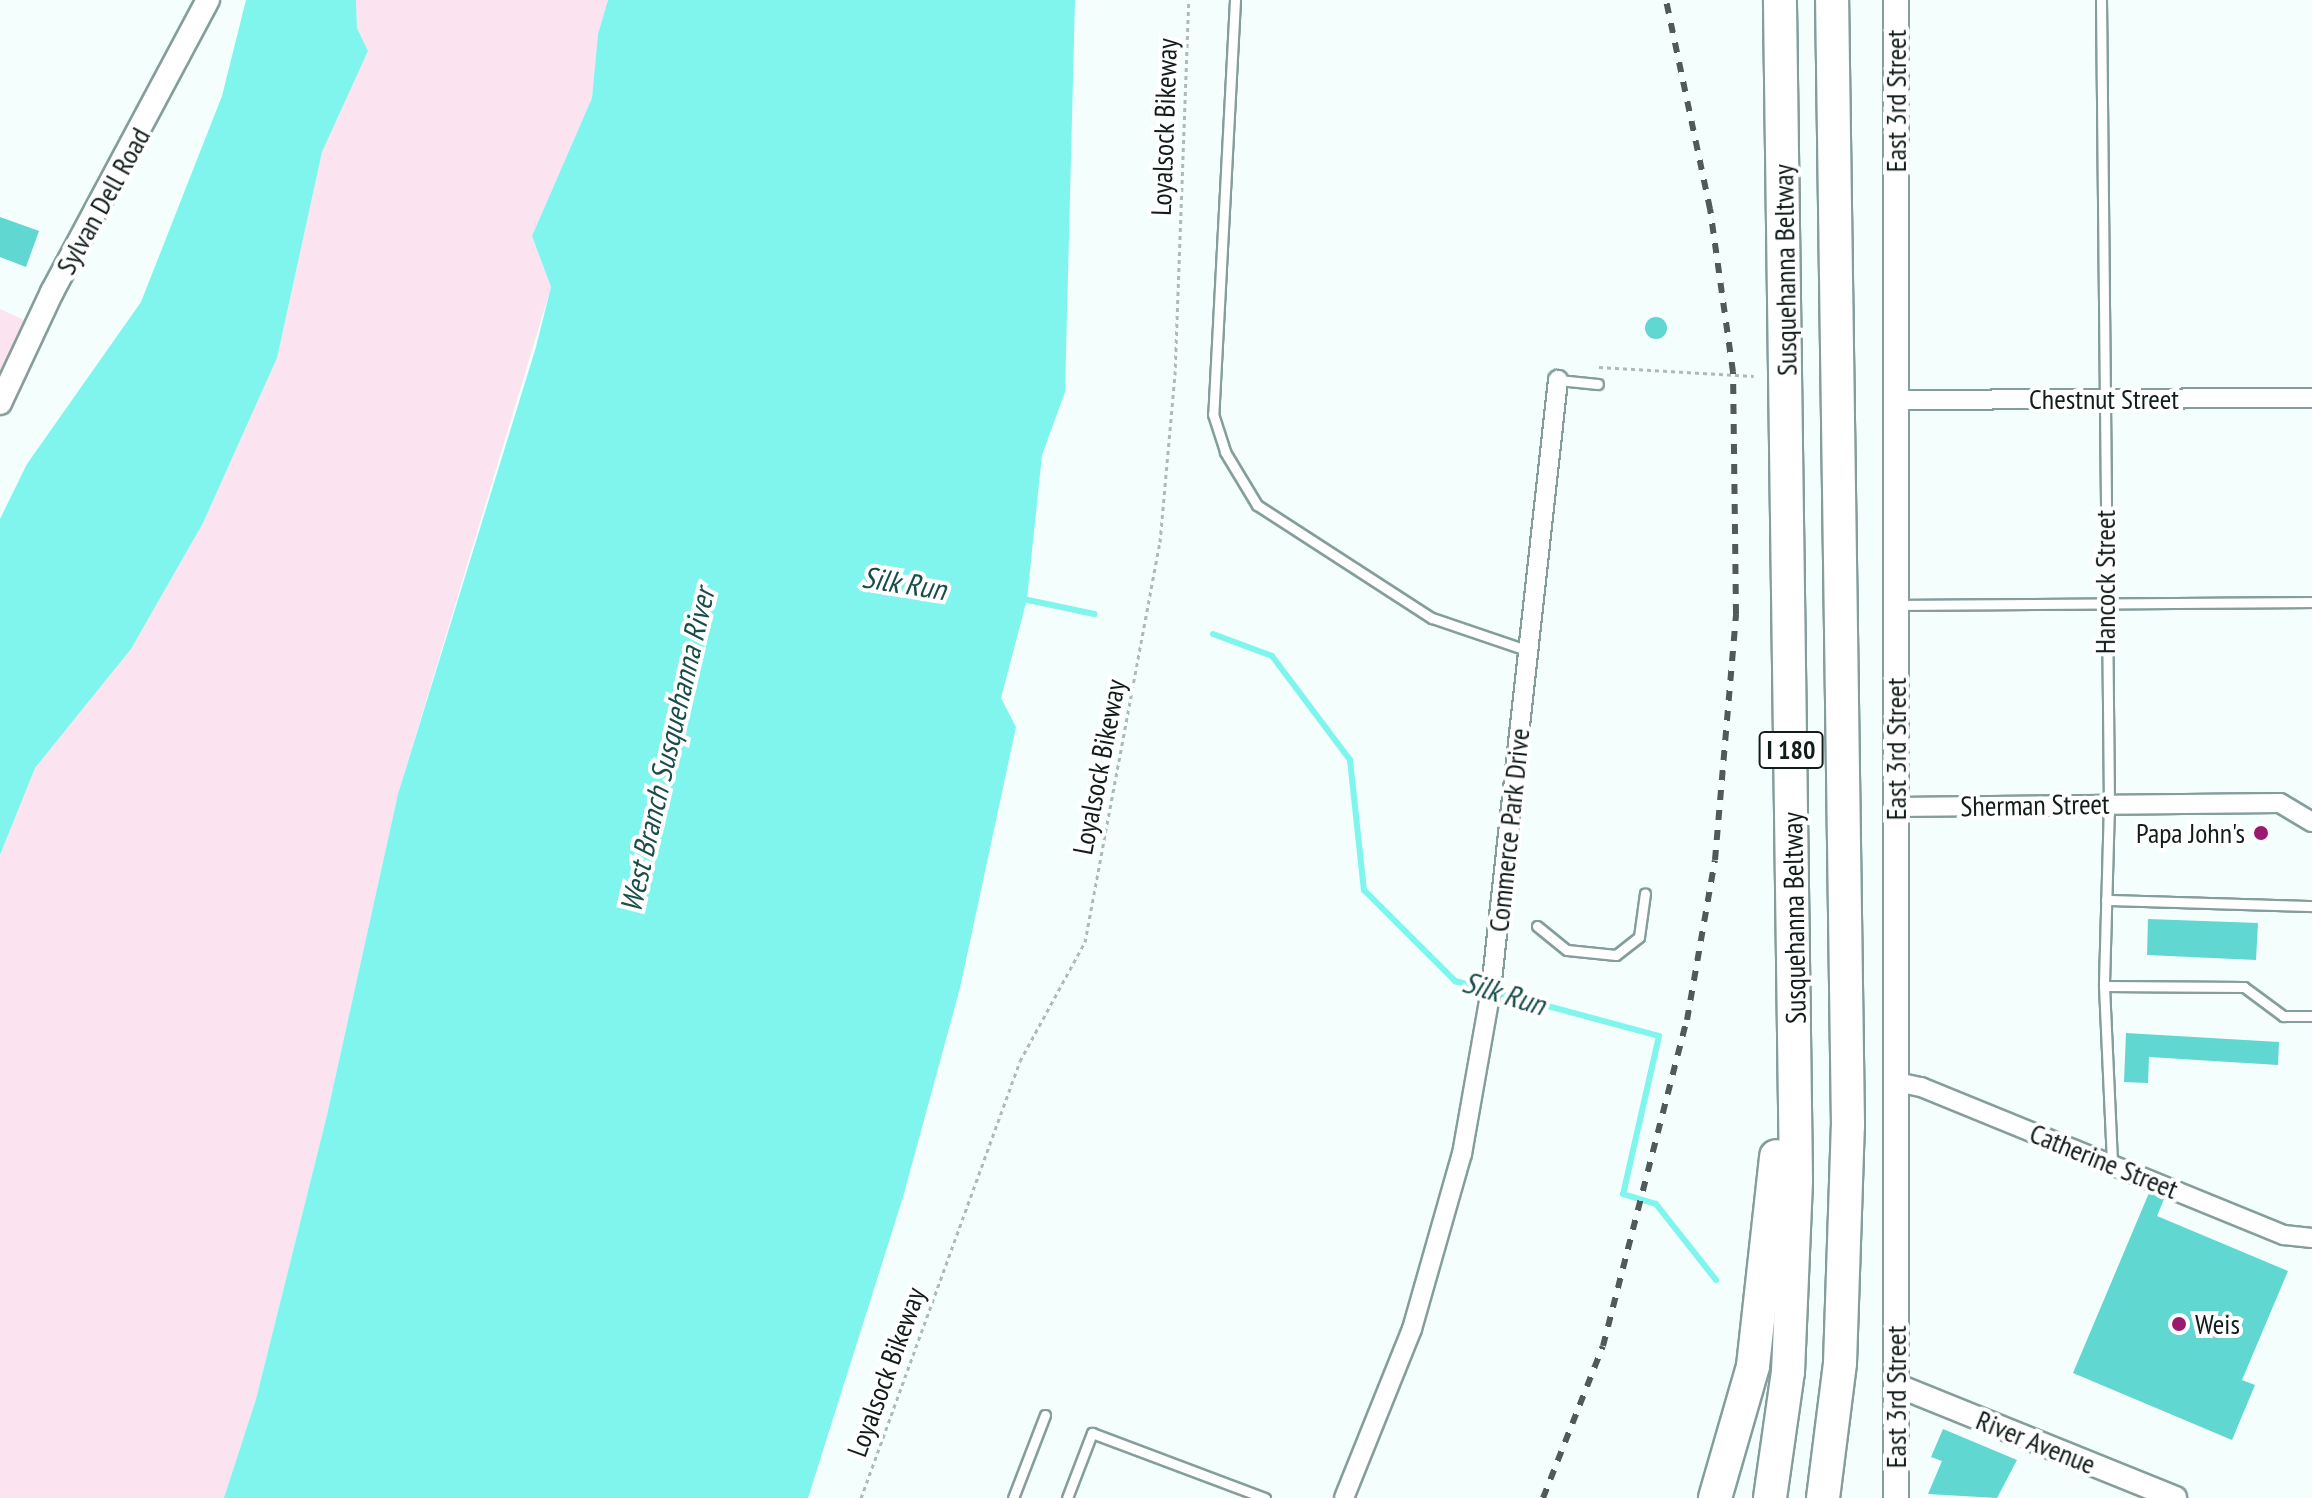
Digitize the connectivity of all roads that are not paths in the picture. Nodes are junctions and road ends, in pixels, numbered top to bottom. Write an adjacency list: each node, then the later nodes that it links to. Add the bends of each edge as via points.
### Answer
1 (208, 0): 12 (street, Sylvan Dell Road, via 52,292)
2 (1235, 0): 16 (lane, via 1213,414 1225,452 1257,505 1432,618)
3 (1780, 0): 18 (highway, Susquehanna Beltway / I 180)
4 (1832, 0): 39 (highway, Susquehanna Beltway / I 180, via 1848,1126 1842,1333)
5 (1896, 0): 11 (main road, East 3rd Street)
6 (2101, 0): 10 (lane, Hancock Street)
7 (1558, 380): 8 (lane); 16 (street, Commerce Park Drive)
8 (1598, 384)
9 (2312, 398): 10 (street, Chestnut Street)
10 (2104, 399): 11 (street, Chestnut Street); 14 (lane, Hancock Street)
11 (1897, 400): 15 (main road, East 3rd Street)
12 (0, 403)
13 (2312, 602): 14 (lane)
14 (2105, 603): 15 (lane); 17 (lane, Hancock Street)
15 (1897, 605): 19 (main road, East 3rd Street)
16 (1529, 651): 36 (street, Commerce Park Drive, via 1492,974 1462,1154 1436,1254 1386,1400)
17 (2109, 804): 19 (street, Sherman Street); 20 (street, Sherman Street, via 2280,803); 22 (lane, Hancock Street)
18 (1791, 805): 37 (highway, via 1770,1253 1753,1366); 38 (highway, Susquehanna Beltway / I 180, via 1794,1285)
19 (1896, 807): 27 (main road, East 3rd Street)
20 (2312, 822)
21 (1645, 893): 24 (lane, via 1639,937 1616,955 1567,950)
22 (2106, 900): 23 (lane); 25 (lane, Hancock Street)
23 (2312, 906)
24 (1537, 926)
25 (2104, 986): 26 (lane, via 2244,987 2283,1016); 28 (lane, Hancock Street)
26 (2312, 1016)
27 (1897, 1082): 28 (street, Catherine Street); 30 (main road, East 3rd Street)
28 (2112, 1164): 29 (street, Catherine Street, via 2284,1235)
29 (2312, 1238)
30 (1896, 1385): 40 (main road, East 3rd Street); 41 (street, River Avenue)
31 (1045, 1415): 33 (lane)
32 (1248, 1494): 34 (lane, via 1092,1433); 35 (lane)
33 (1013, 1498)
34 (1067, 1498)
35 (1265, 1498)
36 (1344, 1498)
37 (1715, 1498)
38 (1770, 1498)
39 (1823, 1498)
40 (1896, 1498)
41 (2175, 1498)

